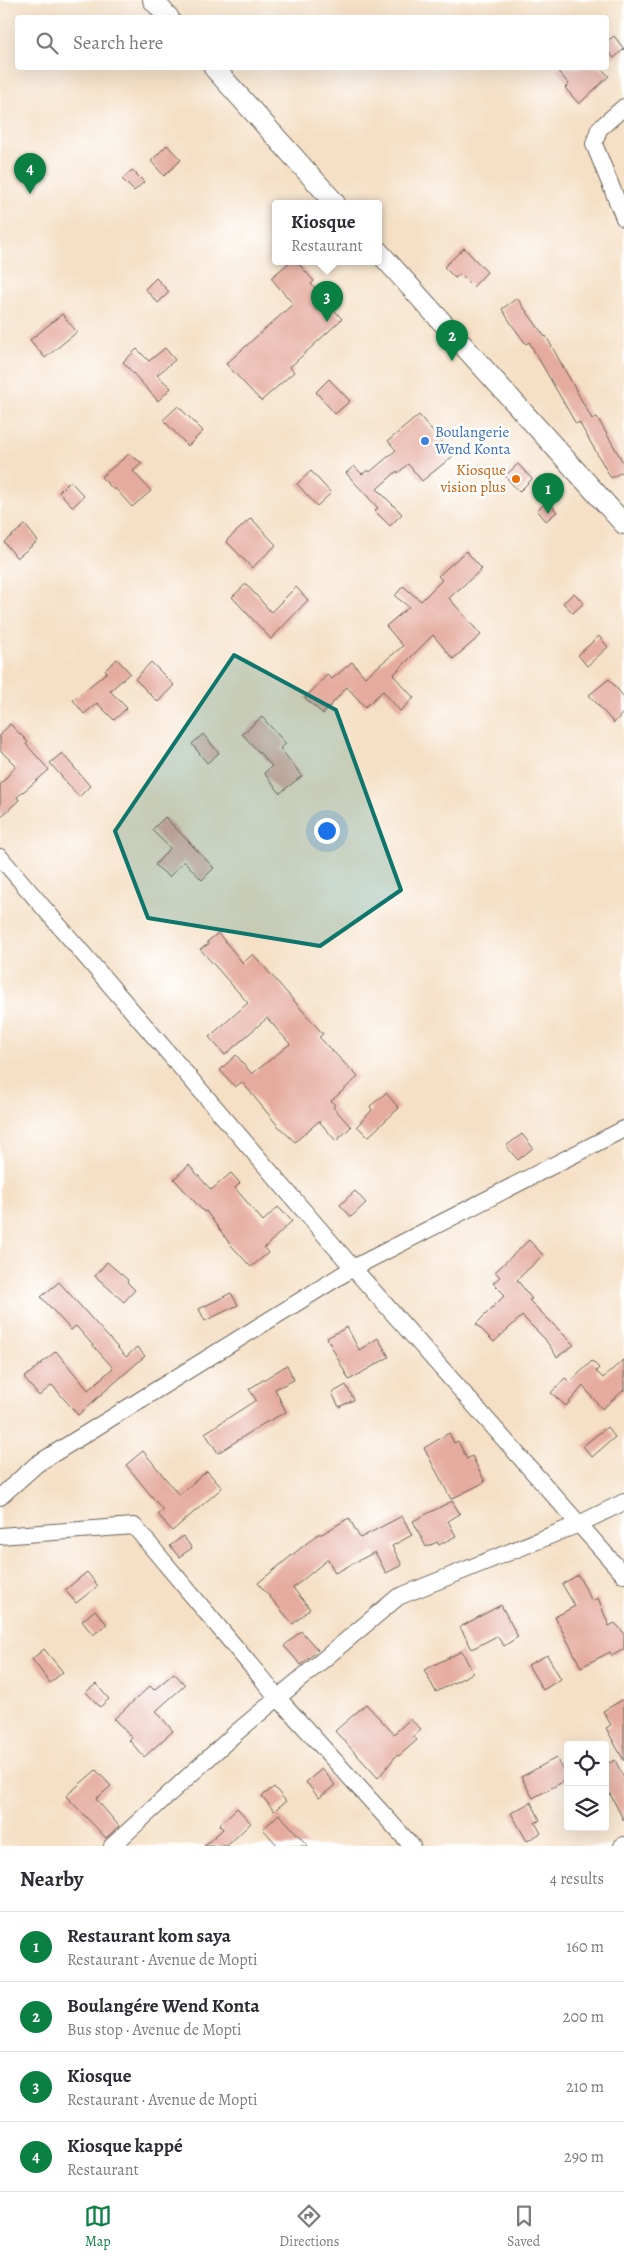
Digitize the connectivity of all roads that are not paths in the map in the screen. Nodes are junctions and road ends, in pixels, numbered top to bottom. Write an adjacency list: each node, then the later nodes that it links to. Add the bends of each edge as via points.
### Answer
1 (153, 0): 2 (main road)
2 (166, 15)
3 (216, 70): 5 (main road)
4 (624, 107): 6 (street, via 599,129 594,144)
5 (333, 200)
6 (624, 218)
7 (382, 255): 8 (main road)
8 (624, 524)
9 (0, 858): 11 (street)
10 (624, 1129): 11 (street)
11 (353, 1268): 12 (street, via 37,1464); 14 (street)
12 (0, 1497)
13 (624, 1502): 14 (street)
14 (579, 1524): 16 (street); 17 (street, via 398,1596)
15 (0, 1536): 17 (street, via 134,1526)
16 (624, 1575)
17 (278, 1698): 18 (street); 19 (street)
18 (112, 1846)
19 (412, 1846)

